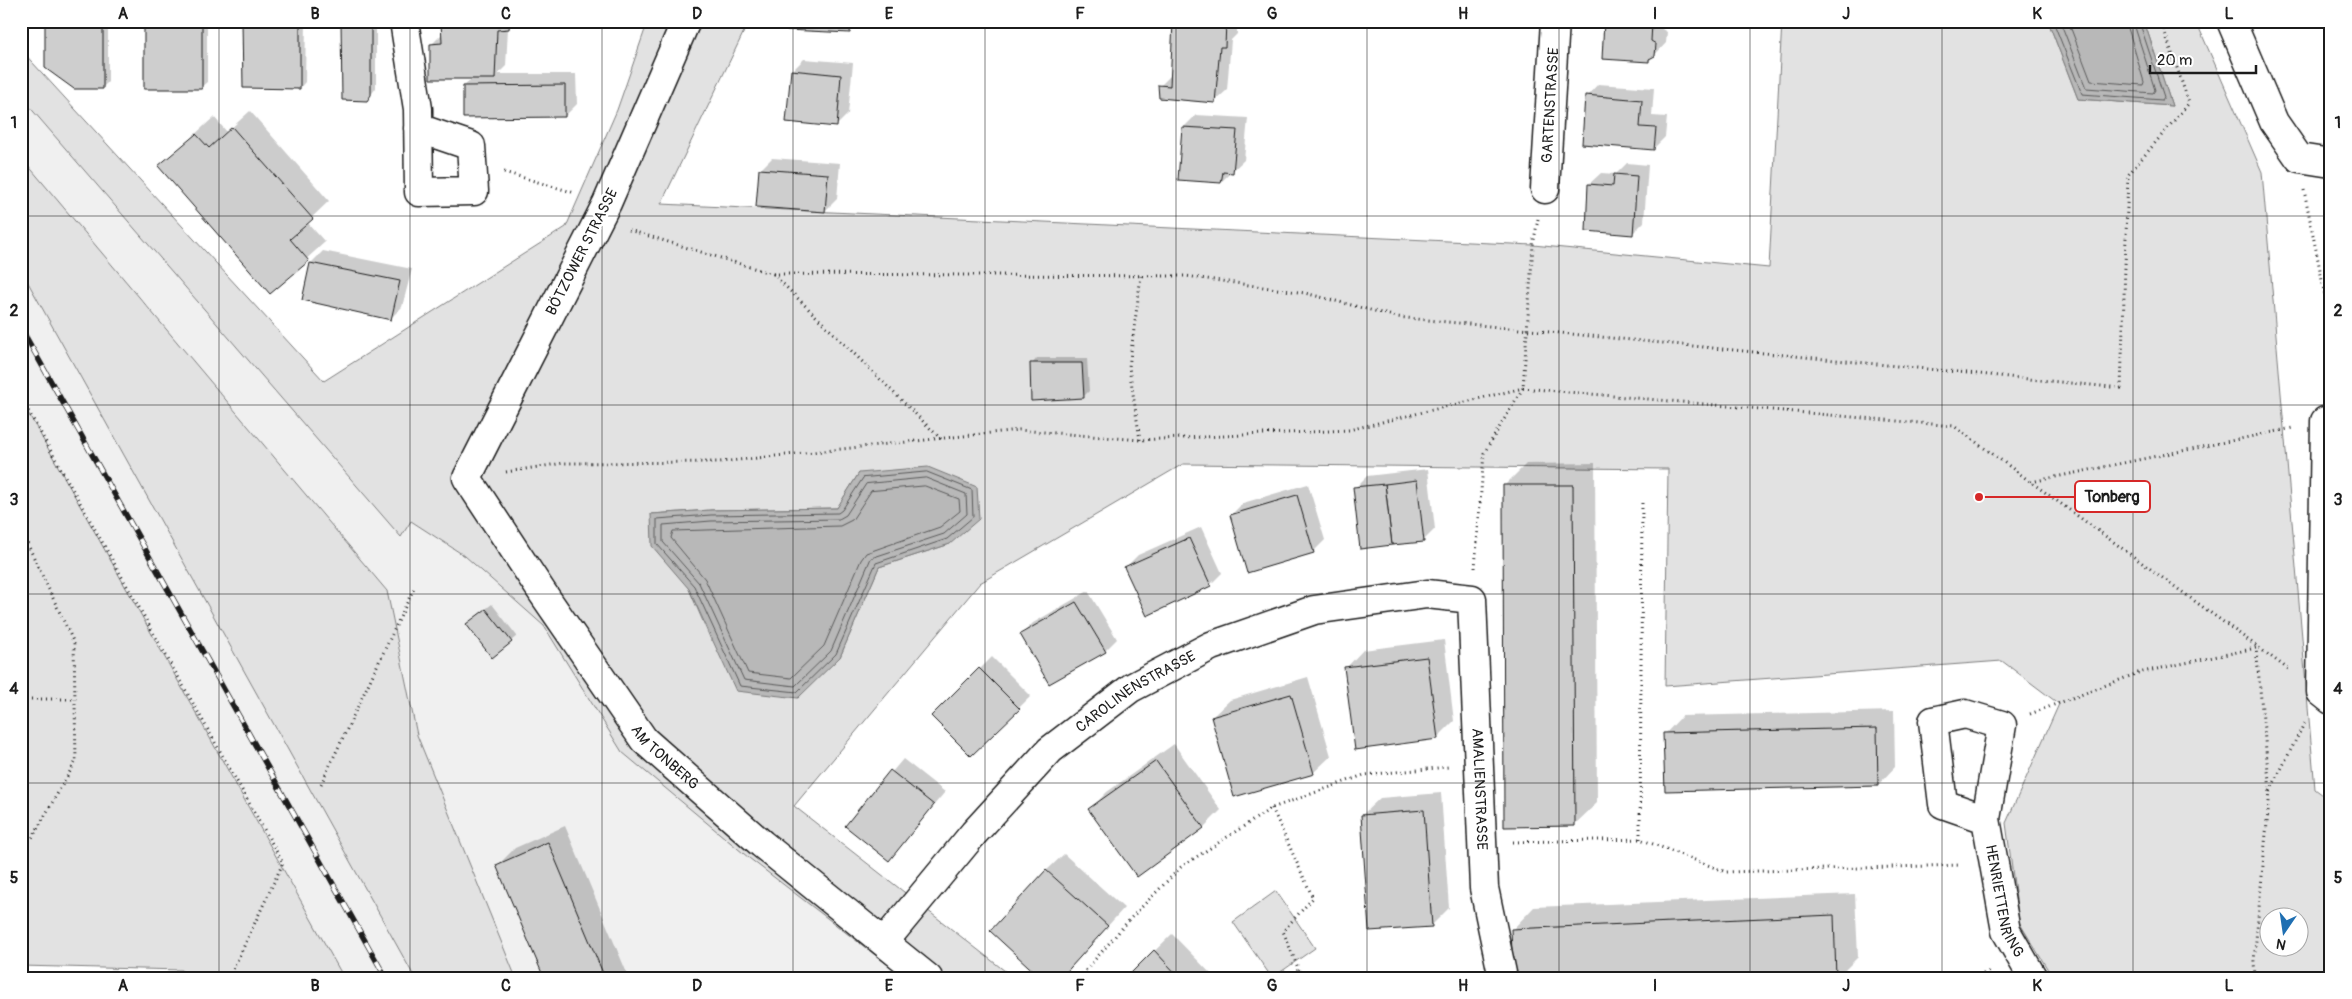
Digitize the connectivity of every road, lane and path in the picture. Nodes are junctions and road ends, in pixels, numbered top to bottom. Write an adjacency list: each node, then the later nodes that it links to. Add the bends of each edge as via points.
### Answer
1 (404, 21): 6 (street)
2 (686, 21): 11 (street, BÖTZOWER STRASSE)
3 (1555, 21): 10 (street, GARTENSTRASSE)
4 (2161, 21): 15 (path, via 2189,103 2128,175 2121,388)
5 (2231, 21): 7 (street, via 2274,122)
6 (418, 128): 8 (street, via 471,146); 8 (street, via 419,192 474,191)
7 (2299, 158): 9 (street); 14 (path)
8 (473, 163): 11 (path)
9 (2331, 163)
10 (1545, 189): 15 (path, via 1533,245)
11 (603, 212): 12 (path); 21 (street, BÖTZOWER STRASSE)
12 (773, 274): 13 (path); 19 (path)
13 (1140, 276): 15 (path, via 1186,276 1305,293 1397,317); 20 (path, via 1128,366)
14 (2331, 325)
15 (1527, 331): 16 (path)
16 (1523, 388): 20 (path, via 1349,430); 22 (path, via 1954,426); 26 (path, via 1484,453)
17 (21, 398): 43 (path, via 283,863)
18 (2325, 421): 22 (path); 28 (street)
19 (942, 440): 20 (path, via 1019,430); 21 (path, via 720,462 564,464)
20 (1140, 440)
21 (467, 478): 41 (street, AM TONBERG, via 644,740 762,844)
22 (2031, 482): 27 (path)
23 (1642, 501): 37 (path)
24 (21, 530): 30 (path, via 74,643)
25 (414, 588): 33 (path)
26 (1472, 598): 32 (street, AMALIENSTRASSE); 41 (street, CAROLINENSTRASSE, via 1427,594 1314,610 1211,646 1131,688 1050,750 974,833)
27 (2256, 648): 28 (path); 31 (path, via 2138,672); 34 (path)
28 (2326, 696): 34 (path)
29 (21, 699): 30 (path)
30 (75, 699): 38 (path, via 76,761 31,840)
31 (2002, 725): 36 (street, HENRIETTENRING); 36 (street, via 1965,714 1933,721 1943,804)
32 (1478, 764): 35 (path, via 1364,775); 39 (street, AMALIENSTRASSE)
33 (321, 784)
34 (2270, 791): 50 (path)
35 (1272, 808): 42 (path, via 1313,898 1283,931); 45 (path, via 1181,867)
36 (1986, 819): 40 (street, HENRIETTENRING)
37 (1640, 839): 39 (path); 40 (path, via 1726,872)
38 (21, 843)
39 (1482, 843): 48 (street, AMALIENSTRASSE, via 1484,888)
40 (1994, 864): 49 (street, HENRIETTENRING, via 2006,932)
41 (884, 942): 44 (street, AM TONBERG)
42 (1298, 970): 46 (path); 47 (path)
43 (229, 978)
44 (928, 978)
45 (1079, 978)
46 (1290, 978)
47 (1302, 978)
48 (1503, 978)
49 (2033, 978)
50 (2255, 978)

